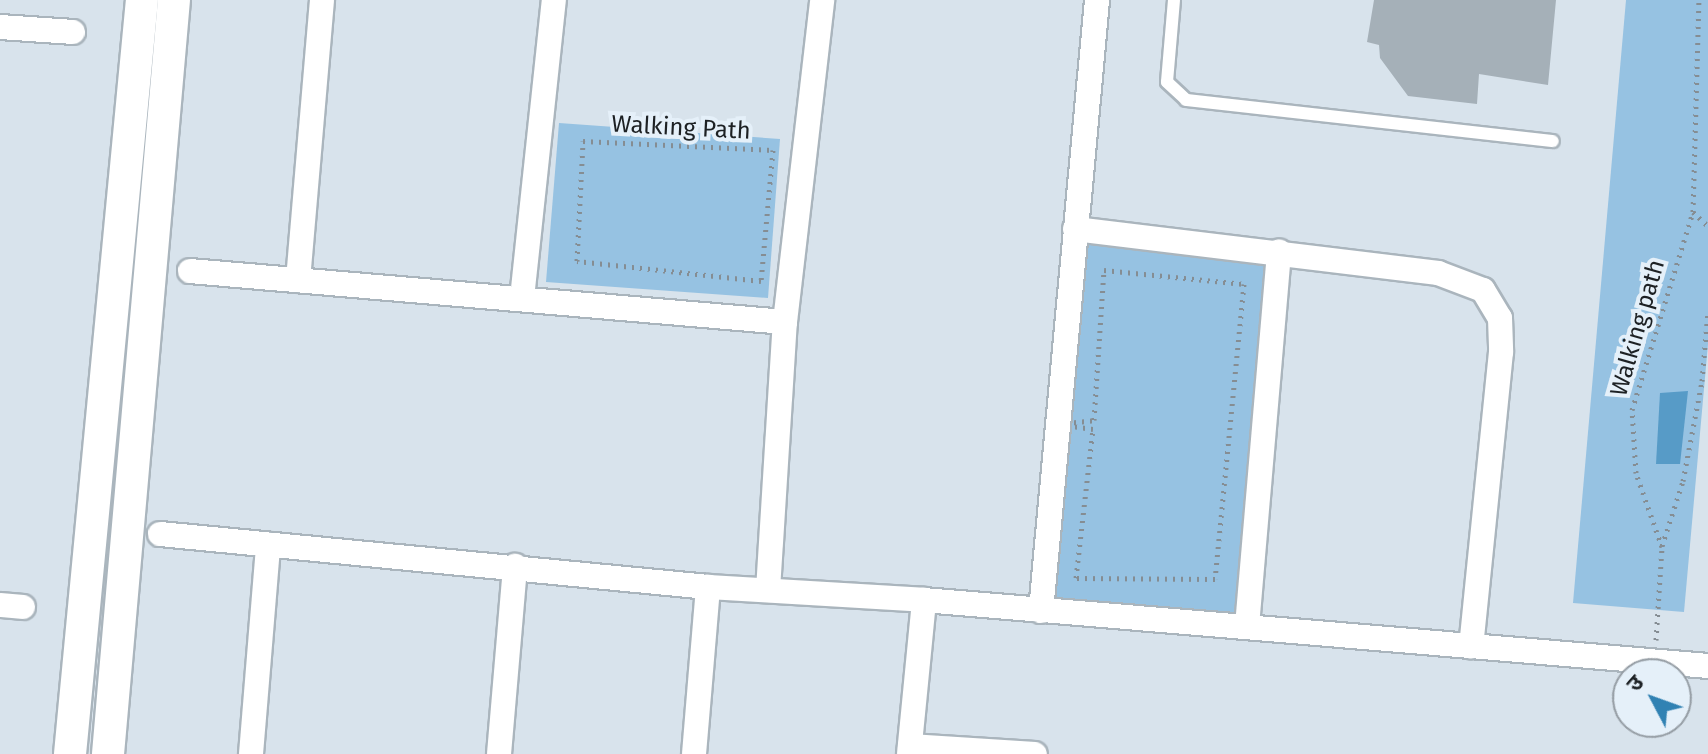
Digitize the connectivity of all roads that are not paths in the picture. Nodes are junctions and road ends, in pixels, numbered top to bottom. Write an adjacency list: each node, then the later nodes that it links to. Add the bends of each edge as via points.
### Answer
1 (142, 0): 29 (main road)
2 (174, 0): 30 (main road)
3 (322, 0): 14 (street)
4 (554, 0): 15 (street)
5 (822, 0): 16 (street)
6 (1097, 0): 11 (street)
7 (1174, 0): 10 (lane, via 1167,82 1186,100)
8 (0, 27): 9 (street)
9 (73, 32)
10 (1553, 141)
11 (1075, 229): 12 (street); 23 (street)
12 (1279, 251): 24 (street); 25 (street, via 1438,273 1469,282 1493,301 1500,318 1501,352)
13 (190, 271): 14 (street)
14 (298, 280): 15 (street)
15 (522, 298): 16 (street)
16 (785, 322): 21 (street)
17 (160, 534): 18 (street)
18 (268, 545): 19 (street); 28 (street)
19 (515, 566): 20 (street); 31 (street)
20 (708, 587): 21 (street); 32 (street)
21 (768, 590): 22 (street)
22 (924, 600): 23 (street); 27 (street)
23 (1041, 611): 24 (street)
24 (1247, 626): 25 (street)
25 (1471, 646): 26 (street)
26 (1708, 666)
27 (910, 750): 33 (street)
28 (258, 753)
29 (70, 754)
30 (108, 754)
31 (499, 754)
32 (694, 754)
33 (1035, 754)

